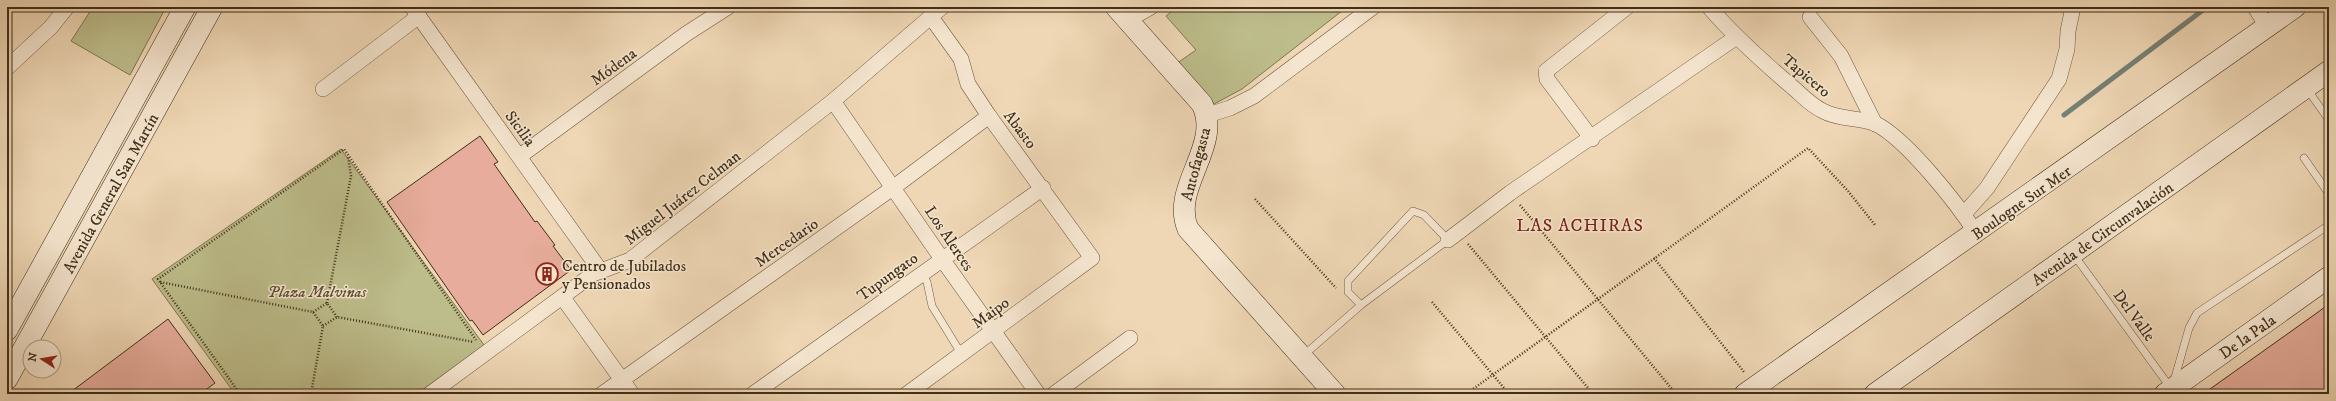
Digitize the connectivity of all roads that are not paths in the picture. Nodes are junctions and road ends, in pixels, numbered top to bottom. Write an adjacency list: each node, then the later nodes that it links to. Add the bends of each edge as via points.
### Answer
1 (67, 7): 19 (street, via 51,27)
2 (185, 7): 46 (street, Avenida General San Martín)
3 (212, 7): 51 (street, Avenida General San Martín)
4 (728, 7): 29 (street, Módena, via 686,34)
5 (942, 7): 15 (street, Miguel Juárez Celman)
6 (1151, 7): 14 (street)
7 (1627, 7): 28 (street, via 1546,71 1547,79)
8 (1709, 7): 18 (street, Tapicero)
9 (2073, 7): 34 (street, via 2068,31 2068,49 2059,79 1987,188)
10 (2255, 7): 17 (street)
11 (2296, 7): 17 (street, Boulogne Sur Mer)
12 (1367, 9): 24 (street, via 1254,96)
13 (416, 12): 22 (street); 29 (street, Sicilia)
14 (1122, 14): 24 (street, Antofagasta, via 1202,104)
15 (930, 17): 23 (street, Miguel Juárez Celman); 25 (street, Abasto, via 961,59 968,84)
16 (1810, 17): 27 (street, via 1841,56)
17 (2268, 28): 36 (street, Boulogne Sur Mer)
18 (1735, 38): 27 (street, Tapicero, via 1823,112); 28 (street)
19 (7, 68)
20 (2329, 72): 21 (street, Avenida de Circunvalación)
21 (2306, 88): 26 (lane); 38 (street, Avenida de Circunvalación)
22 (323, 89)
23 (833, 101): 31 (street, Los Alerces); 41 (street, Miguel Juárez Celman, via 630,260)
24 (1208, 115): 50 (street, Antofagasta, via 1206,138 1183,204 1183,218 1188,229)
25 (989, 116): 31 (street, Mercedario); 32 (street, Abasto)
26 (2329, 120)
27 (1875, 124): 34 (street, Tapicero, via 1910,152)
28 (1592, 139): 37 (street, via 1510,194)
29 (520, 156): 41 (street, Sicilia)
30 (2304, 158): 33 (lane)
31 (894, 187): 40 (street, Los Alerces); 52 (street, Mercedario)
32 (1043, 188): 39 (street, Abasto); 40 (street, Tupungato)
33 (2329, 194)
34 (1964, 214): 36 (street, Tapicero)
35 (2329, 225): 55 (lane, via 2198,313 2189,328)
36 (1976, 233): 53 (street, Boulogne Sur Mer)
37 (1453, 237): 45 (lane); 45 (lane, via 1424,215 1413,211 1348,281 1348,292)
38 (2073, 253): 54 (street, Avenida de Circunvalación); 55 (lane, Del Valle)
39 (1092, 258): 47 (street, Maipo)
40 (942, 259): 42 (street, Tupungato); 47 (street, Los Alerces)
41 (600, 270): 44 (street, Miguel Juárez Celman)
42 (922, 273): 49 (lane, via 932,306); 59 (street, Tupungato)
43 (2329, 277): 55 (street, De la Pala)
44 (563, 298): 52 (street); 56 (street, Miguel Juárez Celman)
45 (1362, 305): 50 (lane)
46 (7, 330)
47 (994, 332): 49 (street, Maipo); 61 (street, Los Alerces)
48 (1130, 338): 62 (street)
49 (962, 355): 60 (street, Maipo)
50 (1302, 356): 63 (street, Antofagasta)
51 (7, 379)
52 (622, 380): 57 (street, Mercedario); 58 (street)
53 (1750, 390)
54 (1882, 392)
55 (2170, 392)
56 (430, 394)
57 (602, 394)
58 (632, 394)
59 (753, 394)
60 (907, 394)
61 (1038, 394)
62 (1054, 394)
63 (1335, 394)

